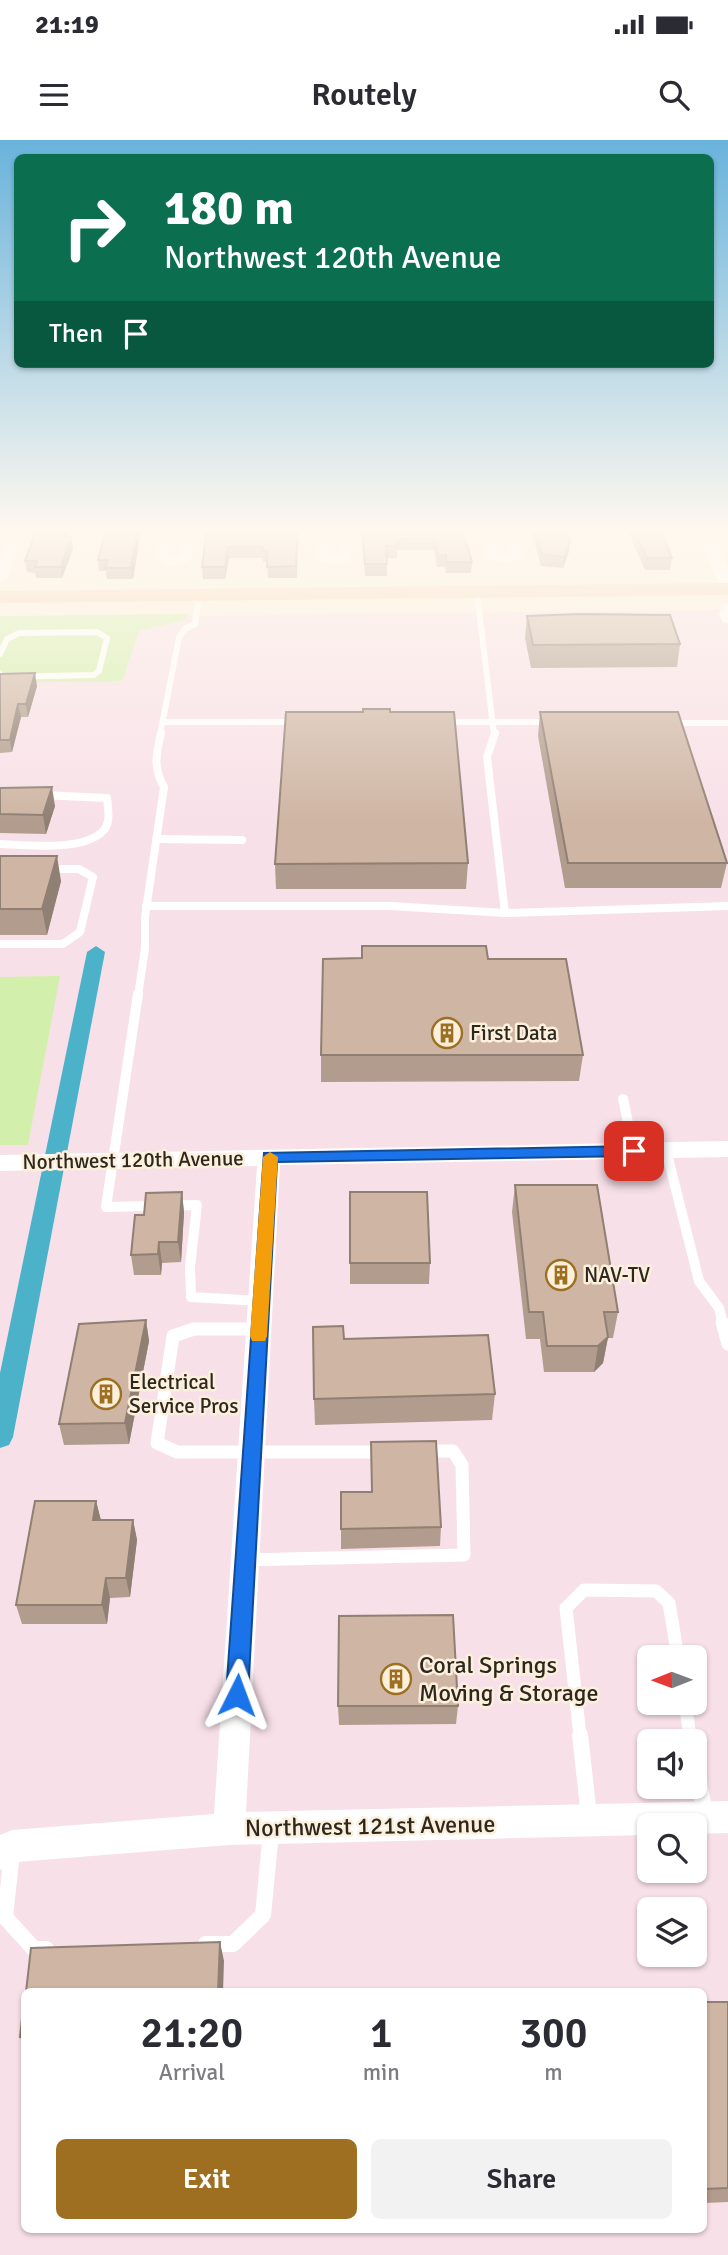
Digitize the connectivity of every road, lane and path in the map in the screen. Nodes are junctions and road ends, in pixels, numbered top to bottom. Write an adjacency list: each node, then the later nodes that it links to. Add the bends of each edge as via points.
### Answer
1 (192, 626): 5 (lane, via 179,637)
2 (481, 626): 8 (lane)
3 (0, 654): 4 (lane, via 7,639 19,633 97,632 107,638 94,675)
4 (0, 674)
5 (164, 722): 6 (lane); 13 (lane, via 155,762 164,787)
6 (306, 722)
7 (437, 722): 8 (lane)
8 (494, 722): 9 (lane); 19 (lane, via 487,757)
9 (567, 722)
10 (655, 723): 11 (lane)
11 (728, 723)
12 (28, 794): 15 (lane, via 107,798 112,811 98,838 83,843)
13 (156, 839): 14 (lane); 17 (lane)
14 (242, 840)
15 (0, 844)
16 (39, 869): 20 (lane, via 79,869 93,877 80,932 63,944)
17 (146, 906): 19 (lane, via 391,906); 26 (lane, via 145,947)
18 (728, 906): 19 (lane)
19 (505, 913)
20 (0, 944)
21 (623, 1099): 24 (lane)
22 (728, 1149): 23 (street, Northwest 120th Avenue)
23 (666, 1150): 24 (street, Northwest 120th Avenue); 30 (lane, via 699,1281 719,1308)
24 (634, 1151): 25 (street, Northwest 120th Avenue)
25 (269, 1157): 26 (street, Northwest 120th Avenue); 28 (street)
26 (112, 1160): 27 (street, Northwest 120th Avenue); 28 (lane, via 106,1207 197,1205 191,1297)
27 (0, 1163)
28 (261, 1301): 29 (street)
29 (259, 1329): 31 (street); 31 (lane, via 194,1329 173,1336 157,1443 177,1452)
30 (728, 1344)
31 (251, 1453): 32 (street); 32 (lane, via 453,1451 462,1465 464,1555)
32 (245, 1560): 37 (street)
33 (675, 1645): 36 (lane, via 669,1603 656,1591 584,1590 566,1608)
34 (707, 1791): 35 (lane)
35 (717, 1817): 36 (street, Northwest 121st Avenue)
36 (590, 1820): 38 (street, Northwest 121st Avenue)
37 (229, 1829): 38 (street, Northwest 121st Avenue); 39 (street, Northwest 121st Avenue)
38 (271, 1829): 40 (lane, via 263,1915 233,1944)
39 (4, 1846): 41 (lane, via 5,1917 34,1949)
40 (194, 1945)
41 (60, 1948)

